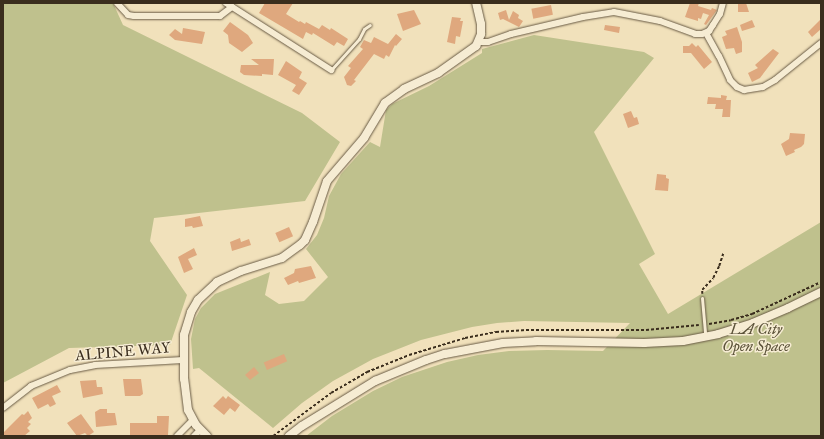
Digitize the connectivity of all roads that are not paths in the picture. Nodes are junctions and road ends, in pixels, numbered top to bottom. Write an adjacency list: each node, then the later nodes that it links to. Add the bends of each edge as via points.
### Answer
1 (117, 3): 5 (street, via 128,14 134,16 220,16)
2 (226, 3): 5 (street)
3 (476, 3): 8 (street, via 481,24)
4 (723, 3): 7 (street, via 717,19)
5 (232, 7): 10 (street)
6 (370, 25): 10 (lane)
7 (706, 33): 8 (street, via 694,34 660,20 614,12 511,34 488,42); 9 (street, via 730,80 744,90 762,87 775,80)
8 (478, 42): 14 (street, via 470,51 438,73 404,89 385,103 364,138 327,181 314,222 300,245 282,258 229,276 202,294 186,325)
9 (821, 43)
10 (331, 70)
11 (821, 292): 13 (street, via 759,320)
12 (702, 298): 13 (lane)
13 (705, 336): 20 (street, via 683,341 536,341 471,348 426,360 376,381)
14 (183, 360): 15 (street, ALPINE WAY, via 100,365 70,370 31,386); 16 (street, via 186,398)
15 (3, 408)
16 (193, 420): 17 (street); 18 (street)
17 (197, 433): 19 (street)
18 (177, 436)
19 (207, 436)
20 (289, 436)

